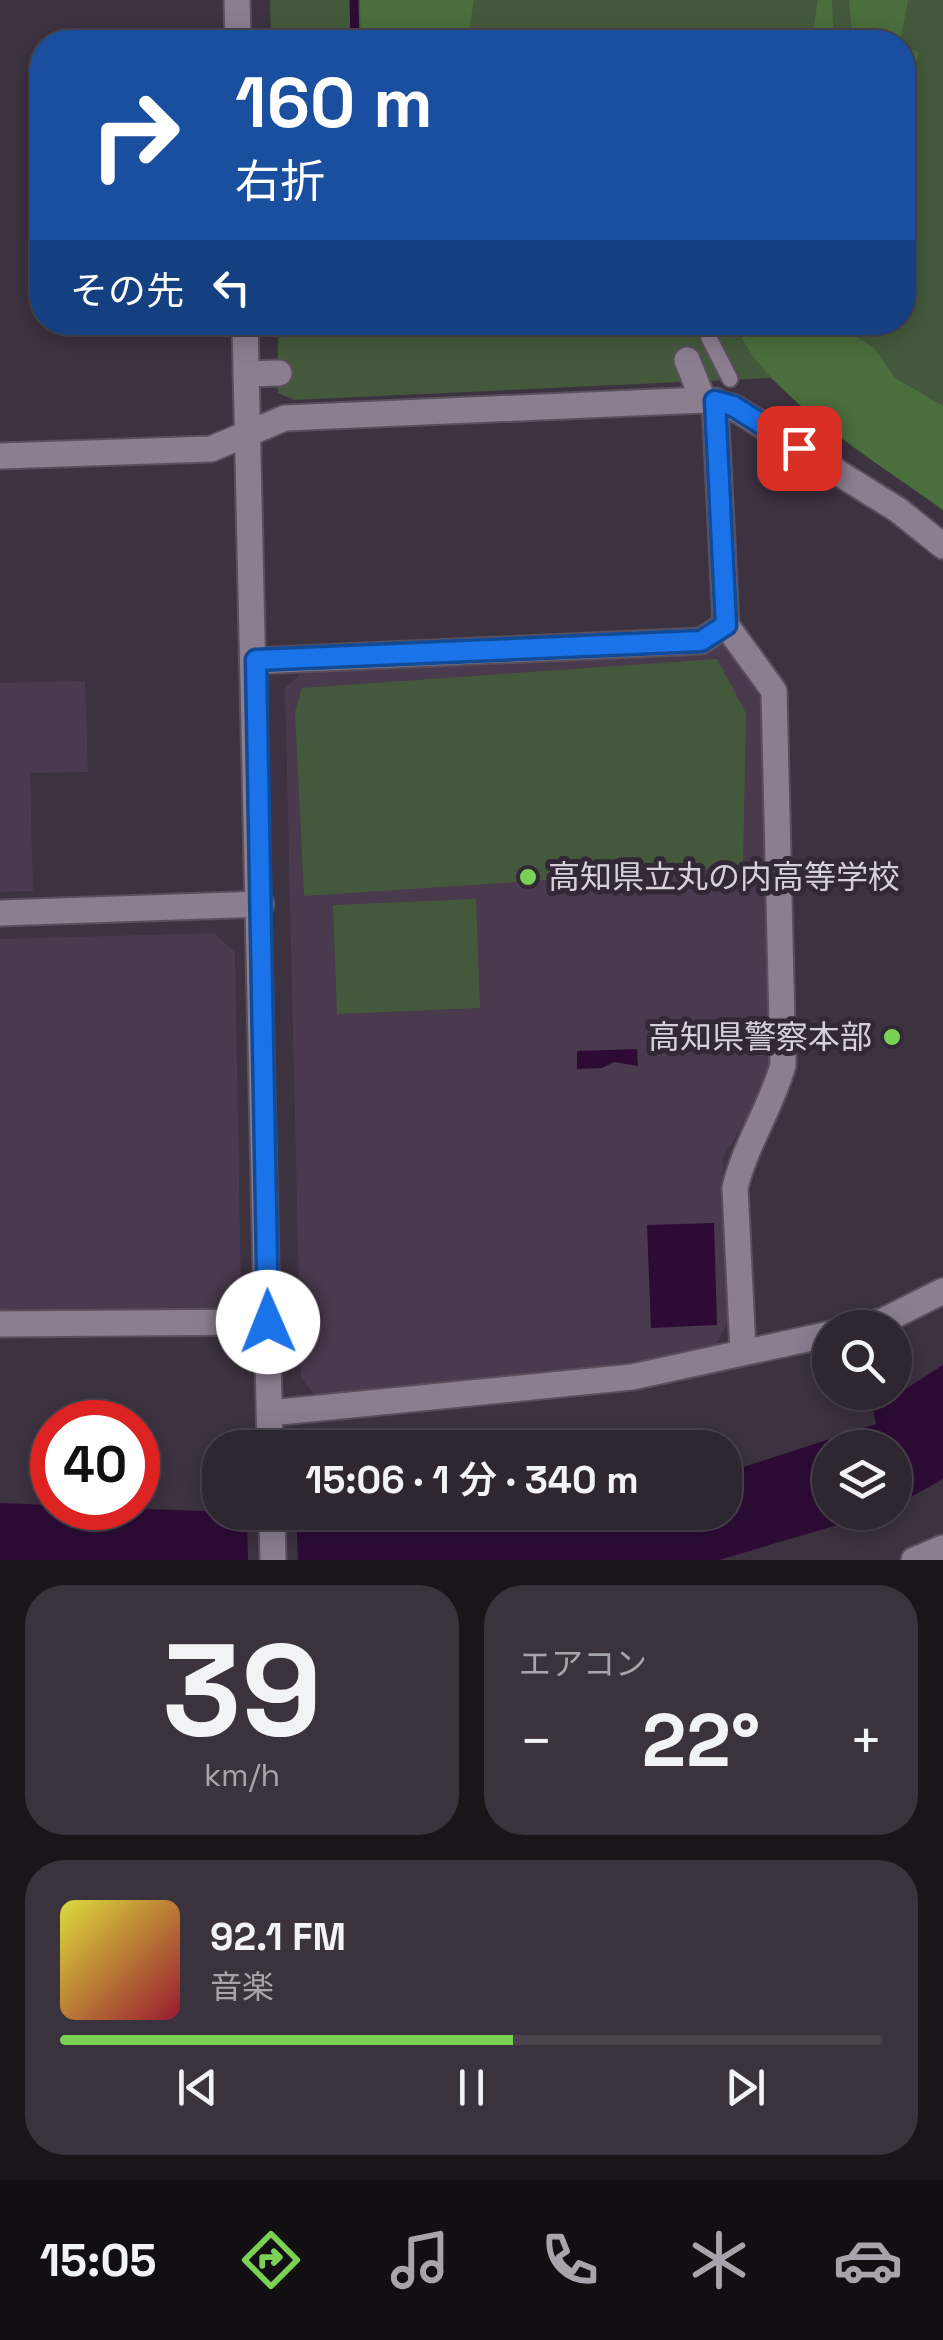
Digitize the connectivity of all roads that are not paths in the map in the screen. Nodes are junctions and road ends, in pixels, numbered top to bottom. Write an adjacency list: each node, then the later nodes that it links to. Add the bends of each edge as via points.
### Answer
1 (237, 0): 2 (street)
2 (238, 30)
3 (245, 335): 7 (street)
4 (709, 335): 8 (lane)
5 (687, 360): 9 (street)
6 (279, 373): 7 (street)
7 (246, 374): 10 (street)
8 (730, 379)
9 (709, 400): 10 (street, via 285,418); 12 (street, via 733,406); 13 (street)
10 (248, 434): 11 (street, via 211,450); 14 (street)
11 (0, 456)
12 (943, 546)
13 (726, 625): 14 (street, via 701,641); 22 (street, via 774,692 783,1065 736,1188)
14 (256, 660): 15 (street)
15 (261, 904): 16 (street); 19 (street)
16 (0, 913)
17 (943, 1291): 18 (street)
18 (905, 1310)
19 (268, 1322): 20 (street); 23 (street)
20 (0, 1324)
21 (812, 1338): 22 (street)
22 (743, 1351): 23 (street, via 632,1377)
23 (270, 1413): 24 (street)
24 (270, 1430)
25 (272, 1530): 27 (street)
26 (943, 1548): 28 (street)
27 (272, 1560)
28 (914, 1560)

